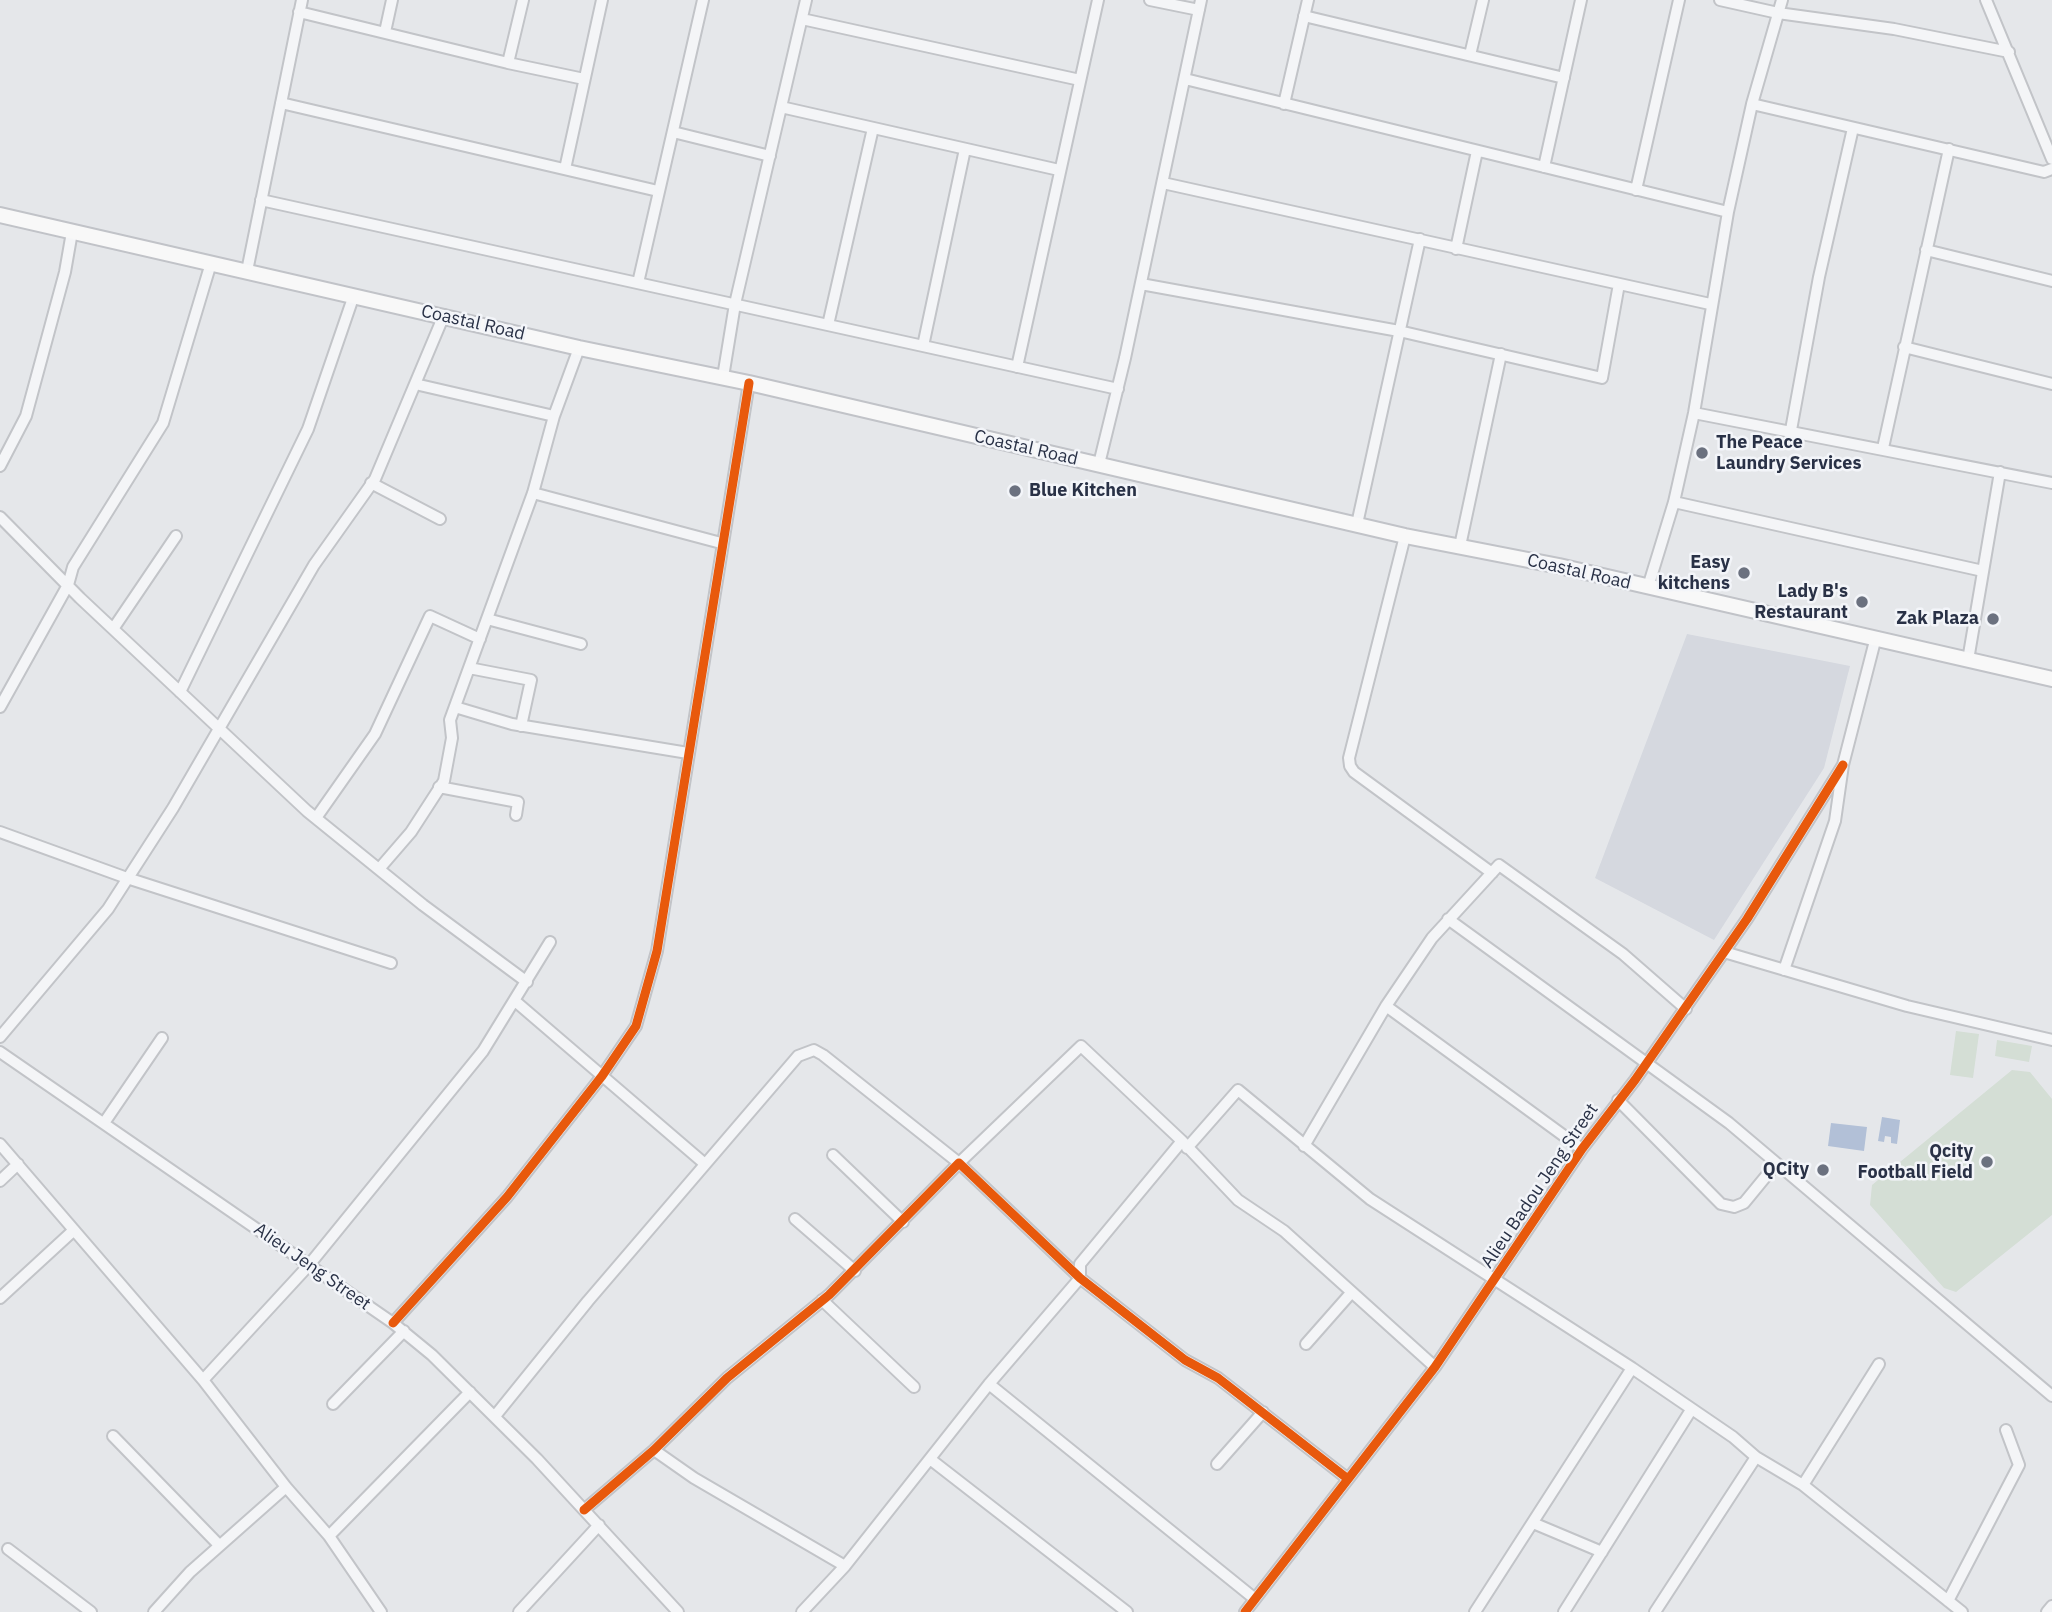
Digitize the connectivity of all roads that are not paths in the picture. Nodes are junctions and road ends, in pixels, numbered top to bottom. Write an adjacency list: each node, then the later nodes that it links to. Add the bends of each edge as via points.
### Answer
1 (392, 0): 20 (street)
2 (523, 0): 23 (street)
3 (602, 0): 25 (street)
4 (703, 0): 34 (street)
5 (806, 0): 19 (street)
6 (1098, 0): 27 (street)
7 (1150, 0): 15 (street)
8 (1308, 0): 18 (street)
9 (1483, 0): 22 (street)
10 (1581, 0): 24 (street)
11 (1679, 0): 45 (street)
12 (1720, 0): 17 (street)
13 (1782, 0): 17 (street)
14 (1986, 0): 21 (street)
15 (1200, 5): 26 (street)
16 (301, 6): 20 (street); 28 (street)
17 (1778, 13): 21 (street, via 1894,29); 30 (street)
18 (1304, 16): 22 (street); 29 (street)
19 (802, 19): 27 (street); 31 (street)
20 (385, 32): 23 (street)
21 (2008, 52): 39 (street)
22 (1470, 55): 24 (street)
23 (508, 62): 25 (street)
24 (1564, 78): 40 (street)
25 (584, 79): 42 (street)
26 (1185, 79): 29 (street); 44 (street)
27 (1080, 80): 43 (street)
28 (281, 103): 42 (street); 47 (street)
29 (1284, 104): 37 (street)
30 (1752, 104): 33 (street); 48 (street)
31 (781, 107): 32 (street); 38 (street)
32 (873, 128): 35 (street); 64 (street)
33 (1853, 128): 36 (street); 78 (street)
34 (673, 132): 38 (street); 46 (street)
35 (965, 149): 43 (street); 66 (street)
36 (1949, 149): 41 (street, via 2044,172); 53 (street)
37 (1477, 151): 40 (street); 52 (street)
38 (770, 156): 61 (street)
39 (2052, 159)
40 (1544, 167): 45 (street)
41 (2052, 169)
42 (565, 170): 46 (street)
43 (1059, 170): 70 (street)
44 (1163, 183): 51 (street); 58 (street)
45 (1636, 190): 48 (street)
46 (658, 191): 57 (street)
47 (261, 200): 55 (street); 57 (street)
48 (1728, 212): 62 (street)
49 (0, 215): 50 (main road, Coastal Road)
50 (72, 232): 54 (main road, Coastal Road); 81 (street, via 26,416)
51 (1420, 239): 52 (street); 65 (street)
52 (1456, 248): 59 (street)
53 (1926, 250): 56 (street); 67 (street)
54 (211, 263): 55 (main road, Coastal Road); 95 (street, via 163,423 73,567)
55 (247, 271): 60 (main road, Coastal Road)
56 (2052, 281)
57 (638, 282): 61 (street)
58 (1141, 284): 65 (street); 75 (street)
59 (1619, 284): 62 (street); 69 (street, via 1602,378)
60 (354, 295): 63 (main road, Coastal Road); 105 (street, via 308,429)
61 (735, 304): 64 (street); 71 (street)
62 (1710, 304): 76 (street)
63 (444, 315): 68 (main road, Coastal Road); 73 (street)
64 (828, 325): 66 (street)
65 (1399, 331): 69 (street); 89 (street)
66 (923, 346): 70 (street)
67 (1904, 347): 74 (street); 79 (street)
68 (579, 348): 71 (main road, Coastal Road); 77 (street)
69 (1501, 354): 93 (street)
70 (1017, 367): 75 (street)
71 (723, 377): 72 (main road, Coastal Road)
72 (749, 383): 80 (main road, Coastal Road); 92 (street)
73 (415, 384): 77 (street); 83 (street)
74 (2052, 384)
75 (1118, 389): 80 (street)
76 (1694, 413): 78 (street); 86 (street)
77 (554, 416): 85 (street)
78 (1791, 430): 79 (street)
79 (1883, 448): 82 (street)
80 (1099, 464): 89 (main road, Coastal Road)
81 (0, 466)
82 (2000, 472): 84 (street); 94 (street)
83 (372, 483): 88 (street); 109 (street, via 314,565)
84 (2052, 483)
85 (533, 493): 92 (street); 97 (street)
86 (1674, 502): 94 (street); 96 (street)
87 (0, 517): 95 (street)
88 (440, 519)
89 (1357, 524): 91 (main road, Coastal Road)
90 (176, 536): 98 (street)
91 (1405, 536): 93 (main road, Coastal Road); 117 (street, via 1350,766)
92 (721, 543): 110 (street)
93 (1461, 547): 96 (main road, Coastal Road)
94 (1983, 570): 102 (street)
95 (68, 585): 98 (street); 106 (street)
96 (1648, 587): 99 (main road, Coastal Road)
97 (488, 619): 100 (street); 101 (street)
98 (113, 629): 105 (street)
99 (1876, 637): 102 (main road, Coastal Road); 111 (street)
100 (480, 639): 103 (street); 114 (street, via 430,616 375,734)
101 (581, 644)
102 (1968, 660): 104 (main road, Coastal Road)
103 (469, 668): 107 (street); 108 (street, via 531,681)
104 (2052, 679)
105 (180, 692): 109 (street)
106 (0, 707)
107 (454, 707): 108 (street); 112 (street, via 452,738)
108 (521, 726): 110 (street)
109 (219, 729): 114 (street); 118 (street)
110 (688, 753): 133 (street, via 657,951 636,1026)
111 (1843, 765): 121 (street, Alieu Badou Jeng Street); 123 (street, via 1835,821)
112 (439, 788): 113 (street, via 518,802); 116 (street, via 411,832)
113 (516, 815)
114 (316, 818): 116 (street)
115 (0, 832): 118 (street)
116 (379, 869): 124 (street)
117 (1492, 873): 119 (street); 127 (street, via 1499,865 1623,954)
118 (127, 878): 122 (street); 128 (street, via 108,909)
119 (1448, 919): 126 (street); 132 (street)
120 (550, 942): 124 (street)
121 (1724, 953): 123 (street); 127 (street, Alieu Badou Jeng Street)
122 (391, 963)
123 (1784, 970): 130 (street, via 1907,1006)
124 (527, 982): 125 (street)
125 (514, 1001): 133 (street); 149 (street, via 483,1051)
126 (1385, 1006): 138 (street); 139 (street)
127 (1686, 1009): 132 (street, Alieu Badou Jeng Street)
128 (0, 1037)
129 (162, 1038): 135 (street)
130 (2052, 1040)
131 (0, 1052): 135 (street, Alieu Jeng Street)
132 (1647, 1063): 134 (street, Alieu Badou Jeng Street); 144 (street)
133 (602, 1076): 143 (street); 156 (street, via 507,1197)
134 (1618, 1100): 139 (street, Alieu Badou Jeng Street); 144 (street, via 1721,1204 1734,1207 1744,1203)
135 (104, 1123): 149 (street, Alieu Jeng Street)
136 (0, 1144): 142 (street)
137 (1185, 1144): 138 (street, via 1238,1090); 141 (street, via 1081,1046); 151 (street, via 1080,1264); 153 (street, via 1238,1200 1283,1231)
138 (1304, 1146): 152 (street, via 1370,1199)
139 (1582, 1149): 152 (street, Alieu Badou Jeng Street)
140 (833, 1155): 147 (street)
141 (959, 1163): 143 (street, via 814,1050 798,1055); 147 (street); 151 (street)
142 (18, 1164): 145 (street); 148 (street)
143 (705, 1164): 170 (street)
144 (1776, 1164): 166 (street)
145 (0, 1181)
146 (795, 1219): 150 (street)
147 (903, 1222): 150 (street)
148 (74, 1230): 154 (street); 162 (street)
149 (309, 1265): 156 (street, Alieu Jeng Street); 162 (street)
150 (855, 1271): 155 (street)
151 (1080, 1278): 163 (street); 169 (street, via 1185,1360)
152 (1496, 1279): 160 (street, Alieu Badou Jeng Street); 161 (street)
153 (1351, 1293): 158 (street); 160 (street)
154 (0, 1298)
155 (822, 1300): 164 (street); 173 (street, via 727,1378)
156 (393, 1323): 157 (street, Alieu Jeng Street)
157 (404, 1331): 165 (street, Alieu Jeng Street); 167 (street)
158 (1306, 1344)
159 (1879, 1364): 178 (street)
160 (1436, 1367): 177 (street, Alieu Badou Jeng Street)
161 (1632, 1368): 168 (street); 181 (street)
162 (203, 1380): 179 (street)
163 (989, 1384): 175 (street); 188 (street)
164 (914, 1387)
165 (470, 1392): 170 (street, Alieu Jeng Street); 183 (street)
166 (2052, 1396)
167 (334, 1404)
168 (1691, 1410): 174 (street); 186 (street)
169 (1263, 1412): 176 (street); 177 (street)
170 (495, 1416): 180 (street, Alieu Jeng Street)
171 (2006, 1430): 189 (street, via 2019,1465)
172 (113, 1436): 184 (street)
173 (654, 1450): 180 (street); 187 (street)
174 (1756, 1457): 178 (street); 201 (street)
175 (930, 1459): 187 (street); 198 (street)
176 (1217, 1464)
177 (1348, 1479): 188 (street, Alieu Badou Jeng Street)
178 (1803, 1485): 189 (street)
179 (286, 1487): 183 (street); 184 (street)
180 (584, 1510): 182 (street, Alieu Jeng Street)
181 (1533, 1523): 186 (street); 200 (street)
182 (599, 1525): 196 (street); 197 (street, Alieu Jeng Street)
183 (329, 1536): 195 (street)
184 (219, 1545): 194 (street)
185 (8, 1549): 193 (street)
186 (1602, 1552): 191 (street)
187 (845, 1566): 192 (street)
188 (1255, 1599): 199 (street, Alieu Badou Jeng Street)
189 (1948, 1601): 202 (street)
190 (2052, 1606): 203 (street)
191 (1569, 1610)
192 (807, 1611)
193 (91, 1612)
194 (154, 1612)
195 (381, 1612)
196 (519, 1612)
197 (678, 1612)
198 (1128, 1612)
199 (1245, 1612)
200 (1475, 1612)
201 (1655, 1612)
202 (1962, 1612)
203 (2047, 1612)

